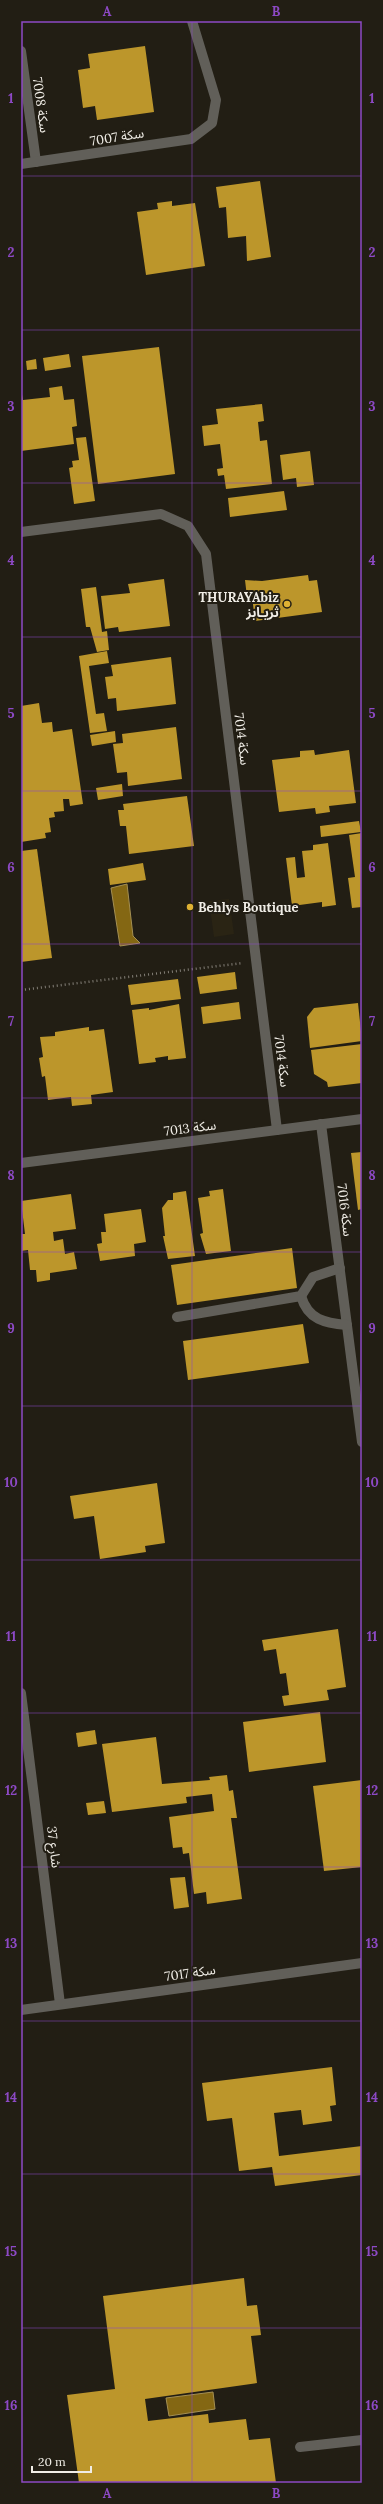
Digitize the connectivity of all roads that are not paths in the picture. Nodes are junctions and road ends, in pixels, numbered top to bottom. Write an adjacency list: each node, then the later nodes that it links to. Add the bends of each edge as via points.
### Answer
1 (192, 21): 3 (street, سكة 7007, via 216,100 212,123 191,139)
2 (21, 51): 3 (street, سكة 7008)
3 (36, 162): 4 (street, سكة 7007)
4 (21, 164)
5 (21, 532): 8 (street, سكة 7014, via 161,514 188,526 206,554)
6 (362, 1119): 7 (street, سكة 7013)
7 (321, 1124): 8 (street, سكة 7013); 10 (street, سكة 7016)
8 (277, 1130): 9 (street, سكة 7013)
9 (21, 1163)
10 (340, 1268): 11 (street, via 313,1277); 13 (street, سكة 7016)
11 (301, 1296): 12 (street); 13 (street, via 304,1307 312,1317 328,1323)
12 (177, 1317)
13 (347, 1325): 14 (street, سكة 7016)
14 (362, 1442)
15 (21, 1693): 17 (street, شارع 37)
16 (362, 1963): 17 (street, سكة 7017)
17 (60, 2004): 18 (street, سكة 7017)
18 (21, 2010)
19 (362, 2440): 20 (street)
20 (300, 2447)

